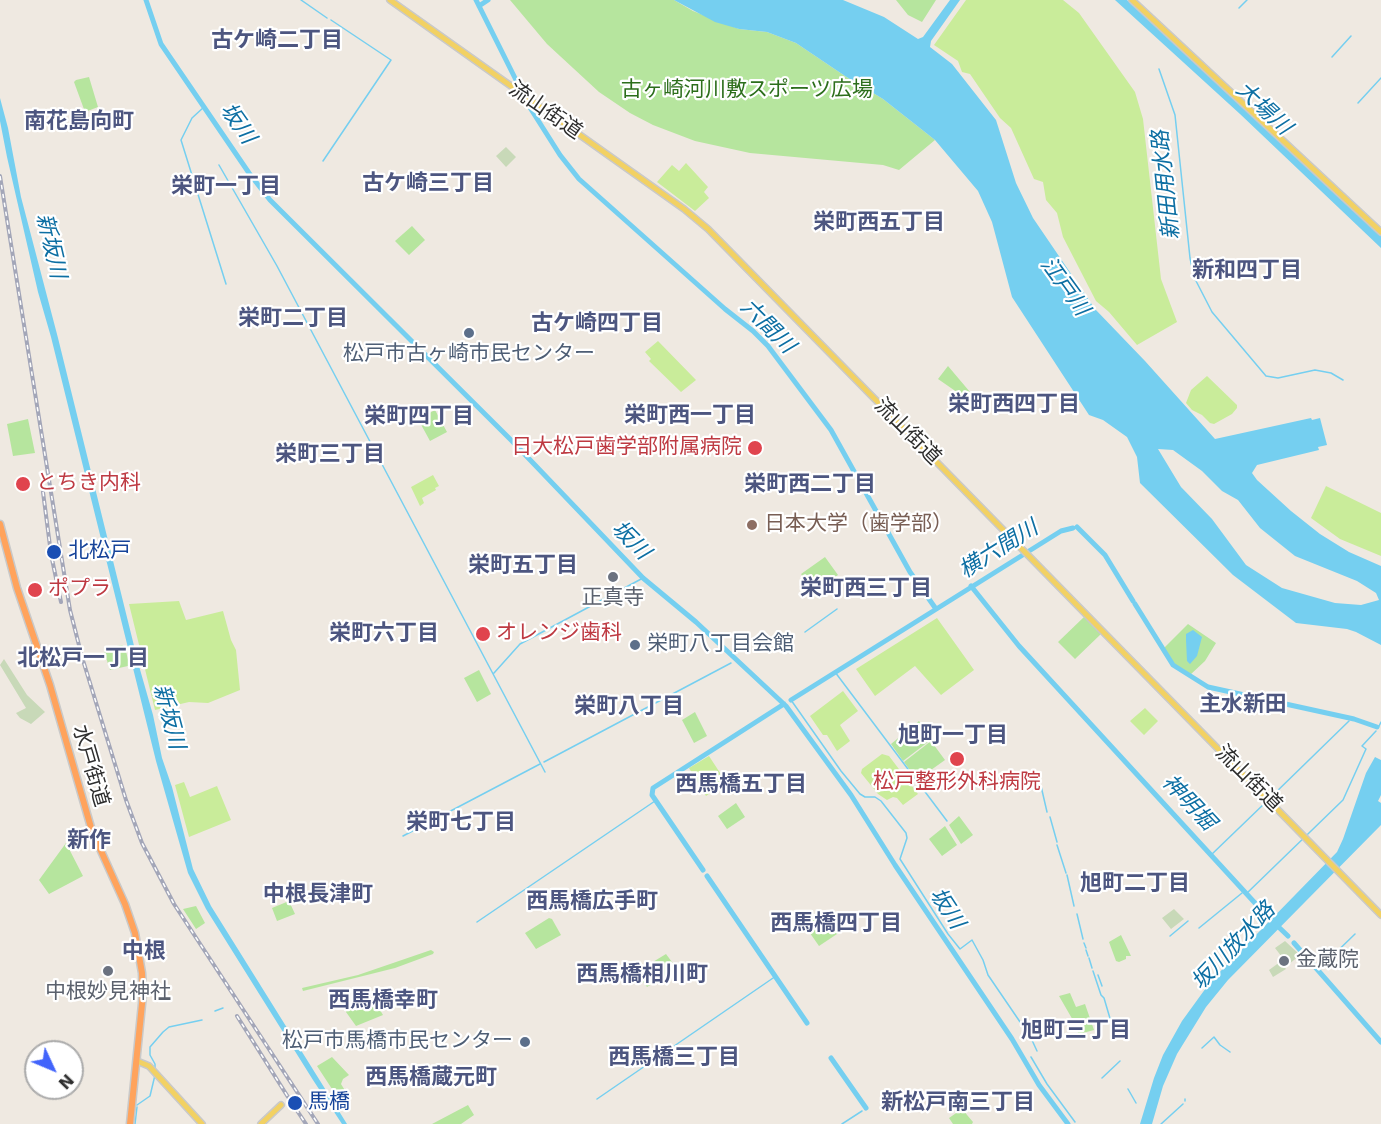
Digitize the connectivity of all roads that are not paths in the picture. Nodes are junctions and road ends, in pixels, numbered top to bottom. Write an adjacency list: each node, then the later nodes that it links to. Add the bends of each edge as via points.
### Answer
1 (390, 0): 5 (main road, 流山街道, via 689,213)
2 (1132, 0): 3 (main road)
3 (1381, 232)
4 (0, 524): 6 (highway, 水戸街道, via 92,831 135,933 142,984)
5 (1381, 915)
6 (137, 1061): 8 (highway, 水戸街道); 9 (main road, via 146,1064)
7 (281, 1105): 10 (main road)
8 (130, 1124)
9 (202, 1124)
10 (261, 1124)

